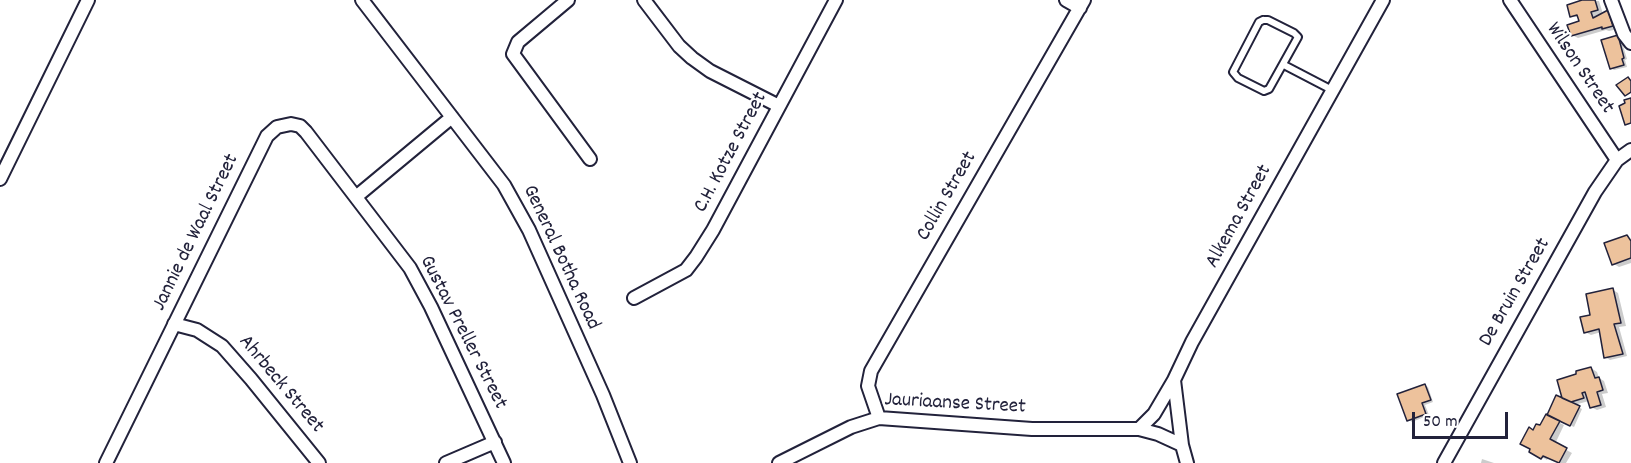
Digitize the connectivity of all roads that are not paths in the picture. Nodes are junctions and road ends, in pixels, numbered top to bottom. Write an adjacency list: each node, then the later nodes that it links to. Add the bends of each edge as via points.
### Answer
1 (88, 0): 19 (street)
2 (362, 0): 15 (street, General Botha Road)
3 (568, 0): 17 (street, via 518,42 513,54)
4 (644, 0): 14 (street, via 692,58)
5 (836, 0): 14 (street, C.H. Kotze Street)
6 (1066, 0): 10 (street)
7 (1383, 0): 13 (street, Alkema Street)
8 (1510, 0): 18 (street, Wilson Street)
9 (1611, 0): 11 (street, via 1623,34)
10 (1082, 4): 24 (street, Collin Street, via 871,371 868,386)
11 (1631, 43)
12 (1284, 65): 12 (lane, via 1264,92 1233,72 1263,20 1297,36); 13 (lane)
13 (1332, 90): 23 (street, Alkema Street)
14 (779, 106): 21 (street, C.H. Kotze Street, via 696,257 686,270)
15 (452, 117): 20 (street); 32 (street, General Botha Road, via 504,185 529,230)
16 (1631, 150): 18 (street, De Bruin Street)
17 (590, 159)
18 (1617, 160): 35 (street, De Bruin Street, via 1595,192)
19 (0, 179)
20 (357, 196): 22 (street, Jannie de Waal Street, via 300,126 283,124 273,129); 26 (street, Gustav Preller Street, via 410,268)
21 (634, 298)
22 (174, 324): 28 (street, Jannie de Waal Street); 29 (street, Ahrbeck Street, via 197,330 222,346)
23 (1174, 380): 25 (street, via 1154,414); 27 (street)
24 (879, 418): 25 (street, Jauriaanse Street, via 1032,429); 33 (street, Jauriaanse Street)
25 (1139, 429): 27 (street, Jauriaanse Street)
26 (495, 442): 30 (street); 31 (street, Gustav Preller Street)
27 (1182, 445): 34 (street)
28 (106, 463)
29 (319, 463)
30 (446, 463)
31 (504, 463)
32 (630, 463)
33 (779, 463)
34 (1187, 463)
35 (1444, 463)

